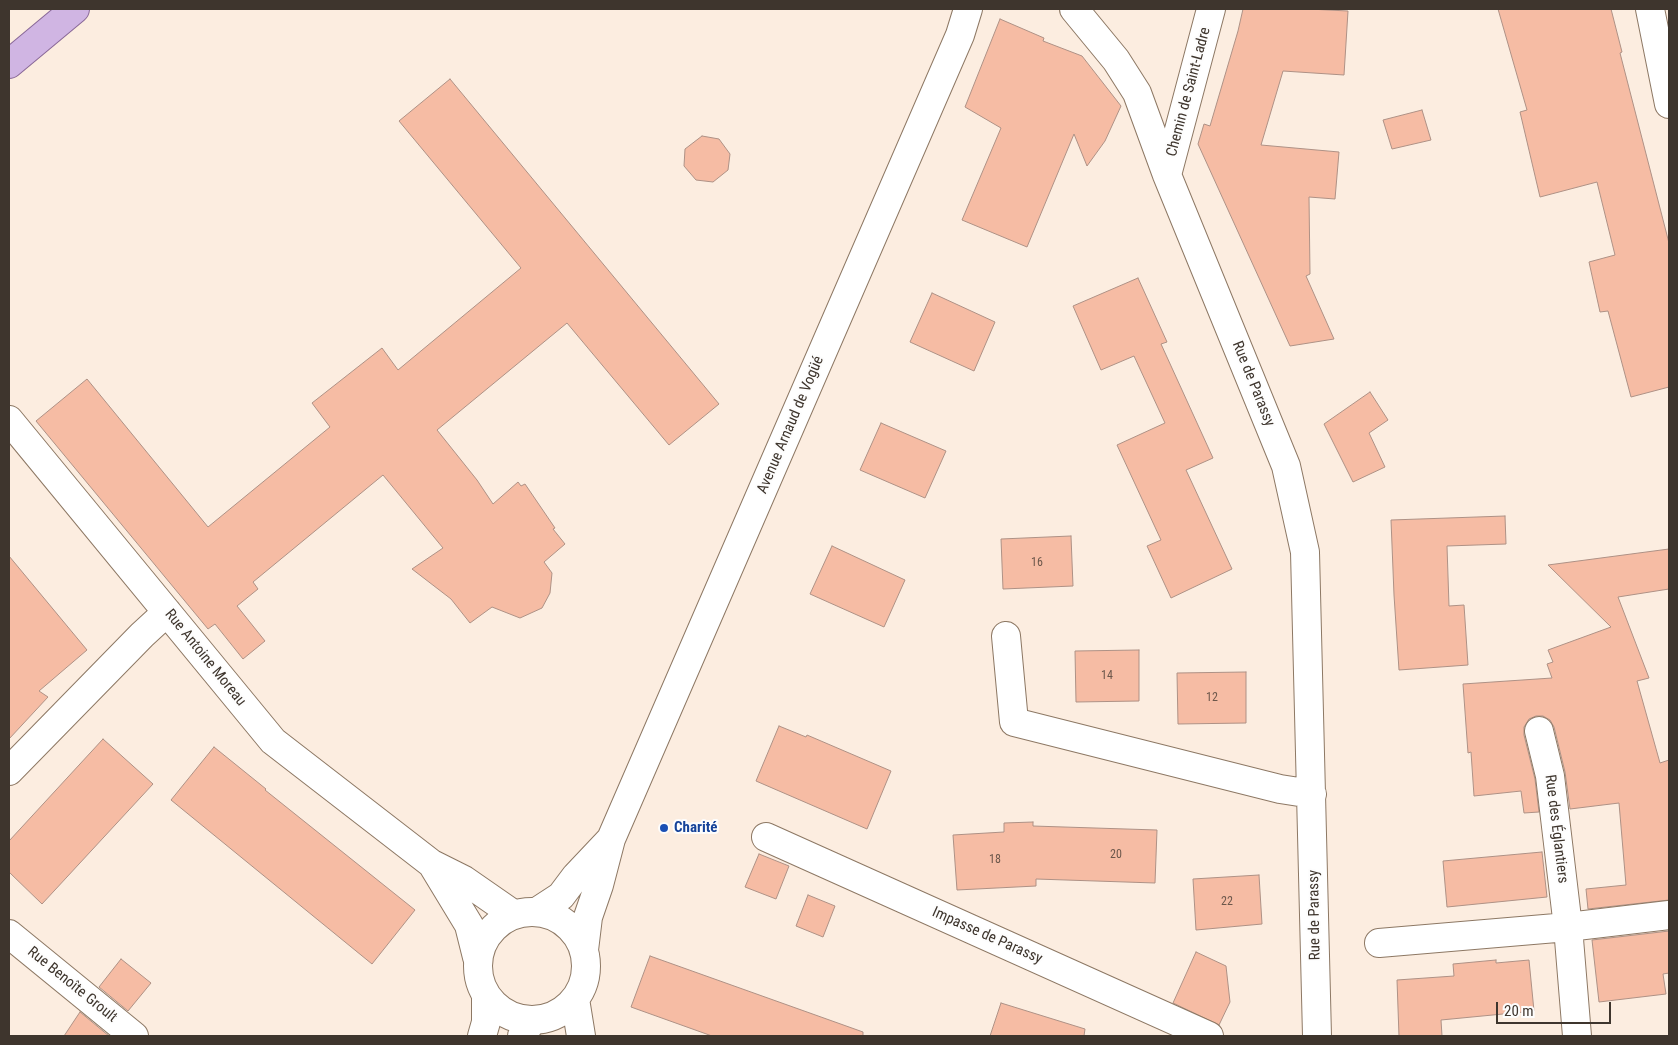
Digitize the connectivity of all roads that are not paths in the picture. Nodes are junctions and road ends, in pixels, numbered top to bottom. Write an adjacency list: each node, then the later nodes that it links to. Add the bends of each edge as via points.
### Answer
1 (75, 9): 6 (main road)
2 (968, 9): 16 (street, Avenue Arnaud de Vogüé, via 956,44)
3 (1074, 9): 8 (street, Rue de Parassy, via 1116,60 1137,93)
4 (1211, 9): 8 (street, Chemin de Saint-Ladre)
5 (1658, 24): 7 (street)
6 (9, 64)
7 (1669, 104)
8 (1166, 176): 14 (street, Rue de Parassy, via 1286,466 1305,552)
9 (9, 420): 10 (street, Rue Antoine Moreau)
10 (167, 612): 13 (street); 17 (street, Rue Antoine Moreau, via 273,741)
11 (1006, 636): 14 (street, via 1014,722 1280,789)
12 (1539, 731): 20 (street, Rue des Églantiers, via 1550,776)
13 (9, 771)
14 (1312, 794): 32 (street, Rue de Parassy)
15 (766, 837): 31 (street, Impasse de Parassy)
16 (611, 839): 18 (street, Avenue Arnaud de Vogüé, via 561,896); 23 (street, Avenue Arnaud de Vogüé, via 588,918)
17 (432, 864): 18 (street, Rue Antoine Moreau); 24 (street, Rue Antoine Moreau, via 469,925)
18 (525, 913): 23 (street, Avenue Arnaud de Vogüé, via 558,918 574,931); 24 (street, Avenue Arnaud de Vogüé, via 496,924 484,939)
19 (1669, 915): 20 (street)
20 (1568, 927): 22 (street); 33 (street, Rue des Églantiers)
21 (9, 934): 28 (street, Rue Benoîte Groult)
22 (1380, 943)
23 (584, 950): 26 (street, Avenue Arnaud de Vogüé, via 586,976)
24 (477, 958): 25 (street, Avenue Arnaud de Vogüé, via 480,984)
25 (486, 996): 27 (street, Avenue Arnaud de Vogüé, via 498,1009); 29 (street, via 486,1022)
26 (575, 999): 27 (street, Avenue Arnaud de Vogüé, via 564,1010); 30 (street)
27 (534, 1028)
28 (134, 1036)
29 (482, 1036)
30 (582, 1036)
31 (1209, 1036)
32 (1317, 1036)
33 (1577, 1036)

